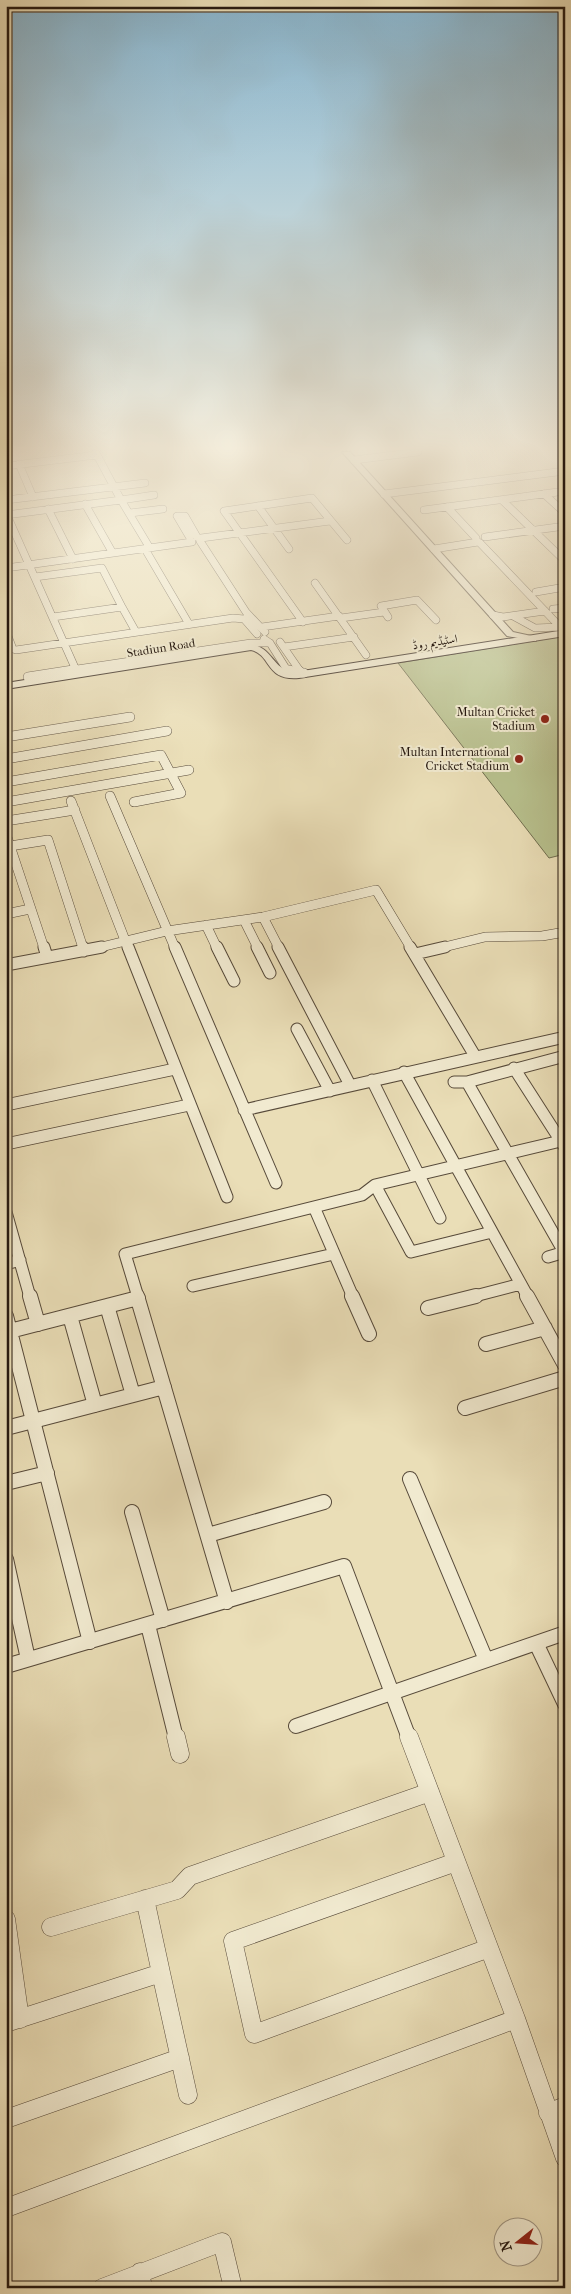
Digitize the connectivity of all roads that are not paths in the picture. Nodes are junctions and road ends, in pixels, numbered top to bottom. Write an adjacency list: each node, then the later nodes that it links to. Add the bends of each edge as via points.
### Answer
1 (26, 559): 11 (street)
2 (57, 559): 11 (street)
3 (98, 559): 14 (street)
4 (153, 559): 30 (street)
5 (207, 559): 27 (street)
6 (208, 559): 34 (street)
7 (258, 559): 29 (street)
8 (442, 559): 23 (street)
9 (498, 559): 22 (street)
10 (501, 559): 18 (street)
11 (28, 563): 12 (street); 13 (street); 15 (street)
12 (6, 564)
13 (6, 568)
14 (102, 568): 15 (street); 19 (street)
15 (35, 578): 25 (street)
16 (315, 582): 26 (street)
17 (565, 587): 18 (street)
18 (536, 592): 21 (street)
19 (122, 607): 25 (street); 33 (street)
20 (565, 608): 21 (street)
21 (553, 610): 31 (street)
22 (545, 611): 24 (street); 31 (street)
23 (493, 615): 24 (street); 36 (street, via 510,634)
24 (513, 616): 31 (street, via 535,628)
25 (53, 617): 37 (street)
26 (340, 617): 28 (street, via 386,615 382,606 417,600); 29 (street); 35 (street)
27 (244, 619): 30 (street); 34 (street)
28 (436, 620)
29 (303, 622): 34 (street)
30 (189, 624): 33 (street)
31 (564, 628): 36 (main road, اسٹیڈیم روڈ)
32 (6, 631): 37 (street, via 14,650)
33 (136, 632): 37 (street)
34 (264, 635): 38 (street, via 280,642); 40 (street, via 251,642); 41 (street, via 287,670)
35 (354, 637): 38 (street); 39 (street)
36 (533, 639): 41 (main road, اسٹیڈیم روڈ)
37 (64, 642): 40 (street)
38 (284, 648): 41 (street, via 298,670)
39 (366, 654)
40 (76, 670): 42 (street)
41 (305, 674): 43 (main road, Stadiun Road, via 283,674 262,650 251,647)
42 (28, 677)
43 (6, 686)
44 (130, 717): 46 (street)
45 (167, 732): 47 (street)
46 (6, 737)
47 (6, 759)
48 (189, 770): 49 (street)
49 (171, 774): 50 (street, via 161,755); 52 (street); 53 (street, via 182,793)
50 (6, 782)
51 (110, 796): 62 (street)
52 (6, 802)
53 (134, 802)
54 (6, 821): 64 (street, via 73,805)
55 (6, 834): 56 (street)
56 (10, 846): 57 (street); 65 (street, via 48,840)
57 (30, 910): 58 (street); 67 (street)
58 (6, 914)
59 (263, 917): 60 (street); 66 (street, via 376,890); 81 (street)
60 (244, 920): 61 (street); 69 (street)
61 (206, 925): 62 (street); 70 (street)
62 (167, 931): 64 (street); 85 (street)
63 (565, 932): 66 (street, via 542,936 485,937)
64 (125, 941): 65 (street); 76 (street)
65 (84, 951): 67 (street)
66 (415, 954): 73 (street)
67 (46, 957): 68 (street)
68 (6, 965)
69 (270, 973)
70 (234, 981)
71 (297, 1029): 82 (street)
72 (565, 1037): 73 (street)
73 (475, 1056): 77 (street)
74 (565, 1056): 75 (street)
75 (514, 1068): 80 (street); 86 (street)
76 (175, 1069): 83 (street); 84 (street)
77 (404, 1072): 78 (street); 89 (street)
78 (372, 1080): 81 (street); 90 (street)
79 (454, 1082): 80 (street)
80 (468, 1082): 88 (street)
81 (350, 1085): 82 (street)
82 (330, 1091): 85 (street)
83 (6, 1105)
84 (189, 1105): 87 (street); 93 (street)
85 (244, 1110): 91 (street)
86 (564, 1143): 88 (street)
87 (6, 1144)
88 (508, 1154): 89 (street); 98 (street)
89 (456, 1166): 90 (street); 97 (street)
90 (417, 1175): 92 (street); 96 (street)
91 (276, 1182)
92 (375, 1185): 94 (street, via 362,1195); 97 (street, via 411,1252)
93 (227, 1197)
94 (314, 1207): 99 (street); 105 (street, via 125,1254)
95 (7, 1217): 101 (street)
96 (440, 1218)
97 (492, 1232): 103 (street)
98 (564, 1252): 100 (street)
99 (334, 1254): 104 (street); 113 (street)
100 (548, 1257)
101 (20, 1260): 102 (street); 110 (street)
102 (6, 1264)
103 (521, 1284): 107 (street); 111 (street)
104 (193, 1286)
105 (138, 1298): 106 (street); 117 (street)
106 (107, 1306): 109 (street); 118 (street)
107 (428, 1308)
108 (6, 1316): 112 (street)
109 (70, 1316): 110 (street); 119 (street)
110 (38, 1324): 112 (street)
111 (545, 1328): 114 (street); 115 (street)
112 (8, 1331): 121 (street)
113 (369, 1334)
114 (486, 1344)
115 (565, 1365)
116 (565, 1378): 120 (street)
117 (164, 1387): 118 (street); 128 (street)
118 (133, 1395): 119 (street)
119 (95, 1405): 121 (street)
120 (465, 1408)
121 (33, 1420): 122 (street); 123 (street)
122 (6, 1428)
123 (47, 1473): 125 (street); 133 (street)
124 (410, 1479): 136 (street)
125 (6, 1483)
126 (324, 1502): 128 (street)
127 (132, 1512): 131 (street)
128 (208, 1535): 130 (street)
129 (6, 1559): 135 (street)
130 (227, 1602): 131 (street); 138 (street, via 344,1566)
131 (155, 1623): 133 (street); 141 (street)
132 (565, 1633): 134 (street)
133 (90, 1642): 135 (street)
134 (536, 1643): 136 (street); 139 (street)
135 (28, 1659): 137 (street)
136 (486, 1660): 138 (street)
137 (6, 1666)
138 (392, 1692): 140 (street); 142 (street)
139 (565, 1704)
140 (296, 1726)
141 (180, 1754)
142 (430, 1792): 143 (street); 144 (street, via 190,1876 177,1890)
143 (456, 1862): 147 (street); 147 (street, via 233,1941 254,2034)
144 (145, 1899): 145 (street); 148 (street)
145 (51, 1927)
146 (7, 1930): 150 (street)
147 (489, 1948): 149 (street)
148 (161, 1973): 150 (street); 151 (street)
149 (516, 2019): 154 (street); 157 (street)
150 (13, 2021)
151 (180, 2058): 152 (street); 155 (street)
152 (188, 2094)
153 (565, 2106): 154 (street)
154 (548, 2114): 156 (street)
155 (6, 2119)
156 (565, 2158)
157 (6, 2208)
158 (142, 2280): 159 (street); 160 (street, via 222,2242)
159 (102, 2288)
160 (233, 2288)

